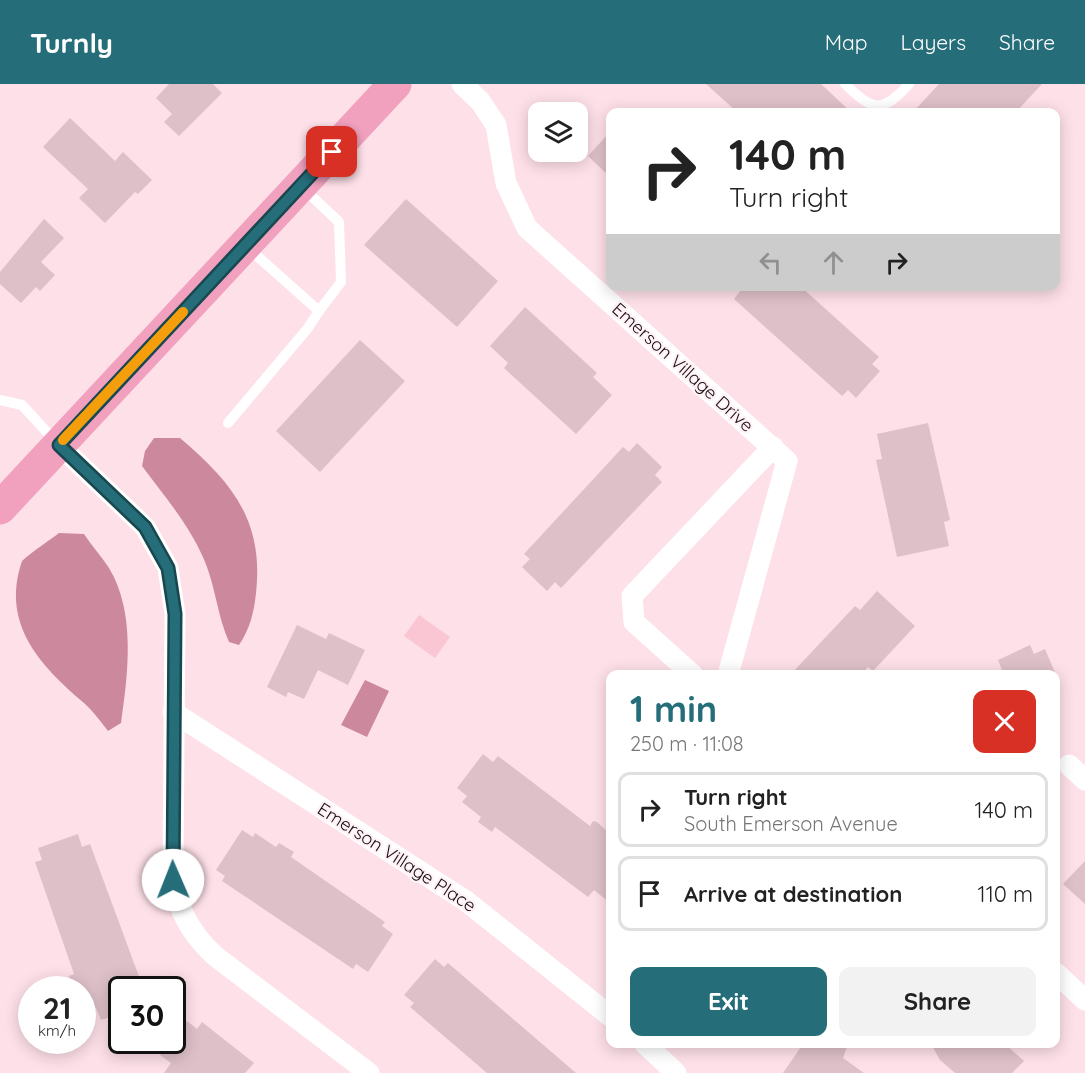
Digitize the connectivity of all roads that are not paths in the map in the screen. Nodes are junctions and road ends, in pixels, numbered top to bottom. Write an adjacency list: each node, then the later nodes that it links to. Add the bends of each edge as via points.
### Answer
1 (395, 84): 5 (main road)
2 (462, 84): 11 (street, Emerson Village Drive, via 480,101 496,125 506,183 527,228)
3 (844, 84): 4 (lane, via 862,100 880,106 891,103)
4 (909, 84)
5 (300, 186): 6 (main road); 7 (lane, via 339,222 341,282)
6 (245, 245): 7 (lane); 10 (main road)
7 (319, 311): 9 (lane)
8 (0, 400): 10 (lane, via 22,405)
9 (228, 423)
10 (59, 445): 12 (main road); 15 (street, via 145,527 168,568 175,614)
11 (772, 447): 13 (street, via 632,596 634,622); 14 (street, Emerson Village Drive, via 787,461)
12 (0, 508)
13 (687, 670)
14 (729, 670)
15 (173, 712): 20 (street, Emerson Village Place, via 466,900); 22 (street, via 173,880 189,927 215,956)
16 (1069, 765): 17 (street)
17 (1085, 780)
18 (1060, 976): 19 (street)
19 (1085, 1000)
20 (606, 1013)
21 (649, 1048): 23 (street)
22 (369, 1073)
23 (676, 1073)

